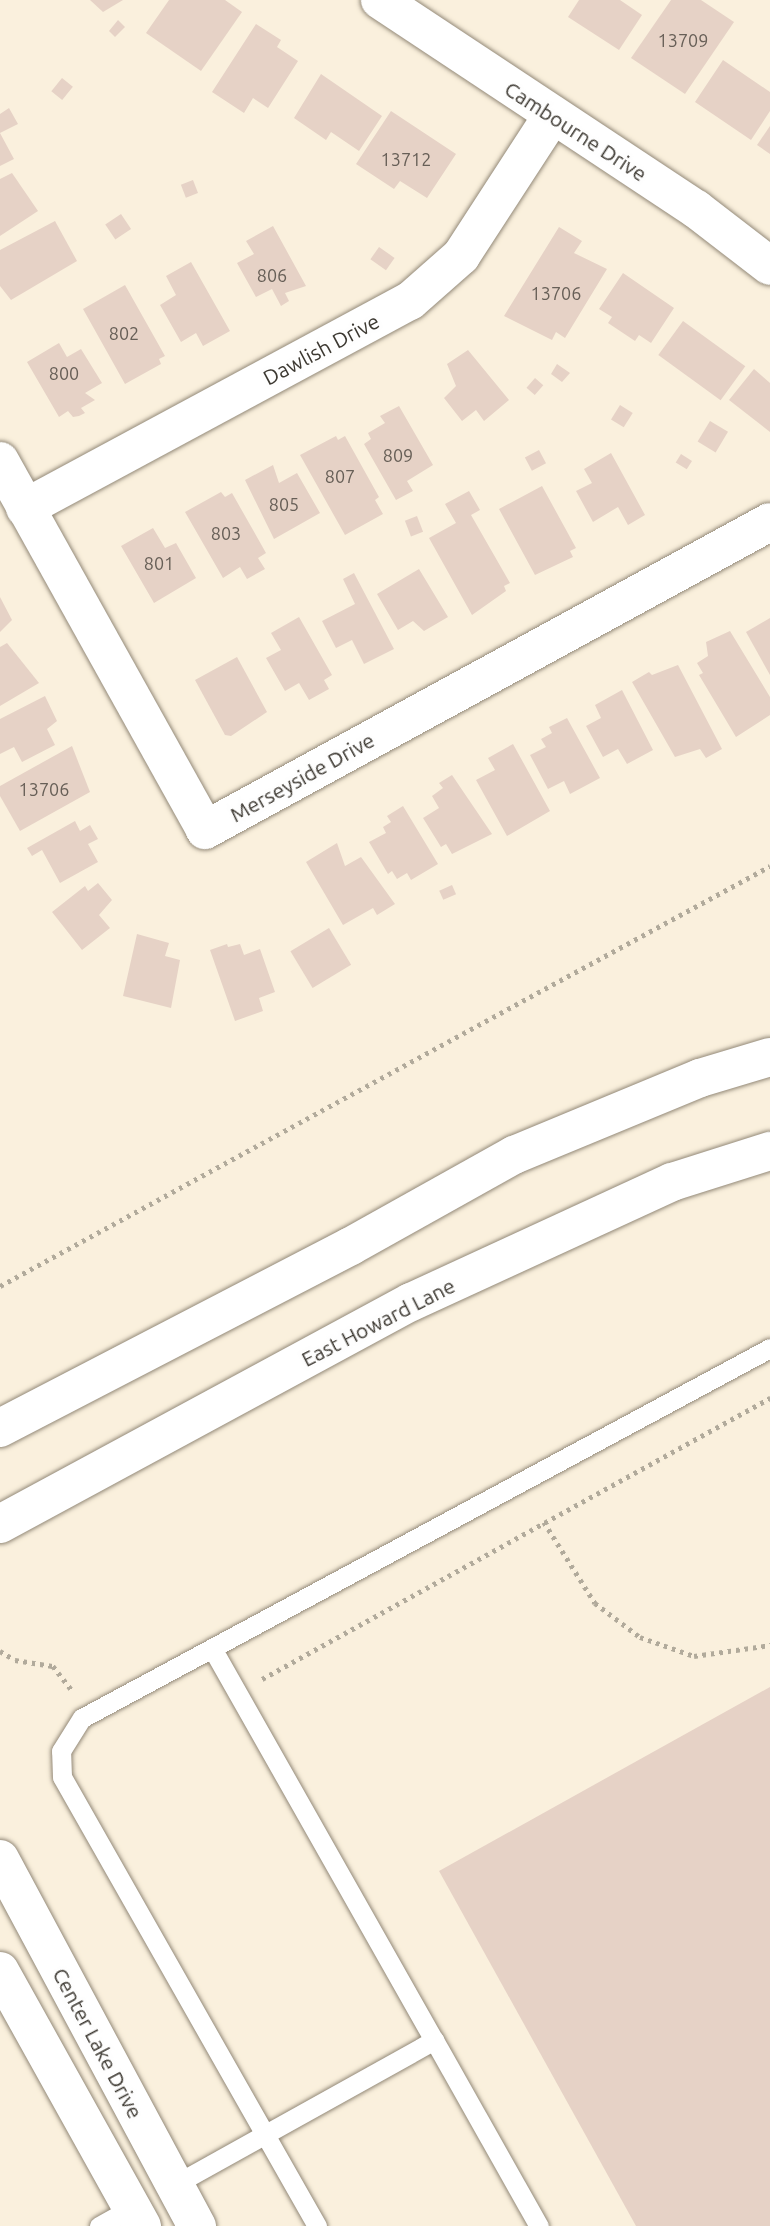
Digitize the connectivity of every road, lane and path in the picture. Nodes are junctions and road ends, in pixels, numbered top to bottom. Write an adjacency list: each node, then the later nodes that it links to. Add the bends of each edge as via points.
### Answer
1 (380, 0): 2 (street, Cambourne Drive)
2 (552, 116): 3 (street, Cambourne Drive, via 696,209); 5 (street, Dawlish Drive, via 461,256 410,301)
3 (770, 266)
4 (0, 461): 5 (street, Merseyside Drive)
5 (25, 508): 6 (street, Merseyside Drive, via 205,830)
6 (770, 522)
7 (770, 866): 10 (path)
8 (770, 1058): 13 (street, via 701,1078 514,1155 351,1246)
9 (770, 1151): 15 (street, East Howard Lane, via 672,1182 411,1302)
10 (0, 1286)
11 (770, 1348): 17 (lane)
12 (770, 1398): 14 (path)
13 (0, 1428)
14 (544, 1522): 16 (path, via 595,1603 640,1637 694,1656); 19 (path)
15 (0, 1524)
16 (770, 1645)
17 (212, 1648): 20 (lane); 23 (lane)
18 (0, 1651): 20 (path, via 15,1660 53,1666)
19 (261, 1677)
20 (86, 1716): 24 (lane, via 61,1751 62,1777)
21 (0, 1859): 25 (street, Center Lake Drive)
22 (0, 1971): 26 (street)
23 (434, 2040): 24 (lane); 30 (lane)
24 (268, 2134): 25 (lane); 29 (lane)
25 (174, 2185): 26 (street); 28 (street, Center Lake Drive)
26 (137, 2217): 27 (lane)
27 (99, 2226)
28 (197, 2226)
29 (317, 2226)
30 (538, 2226)

